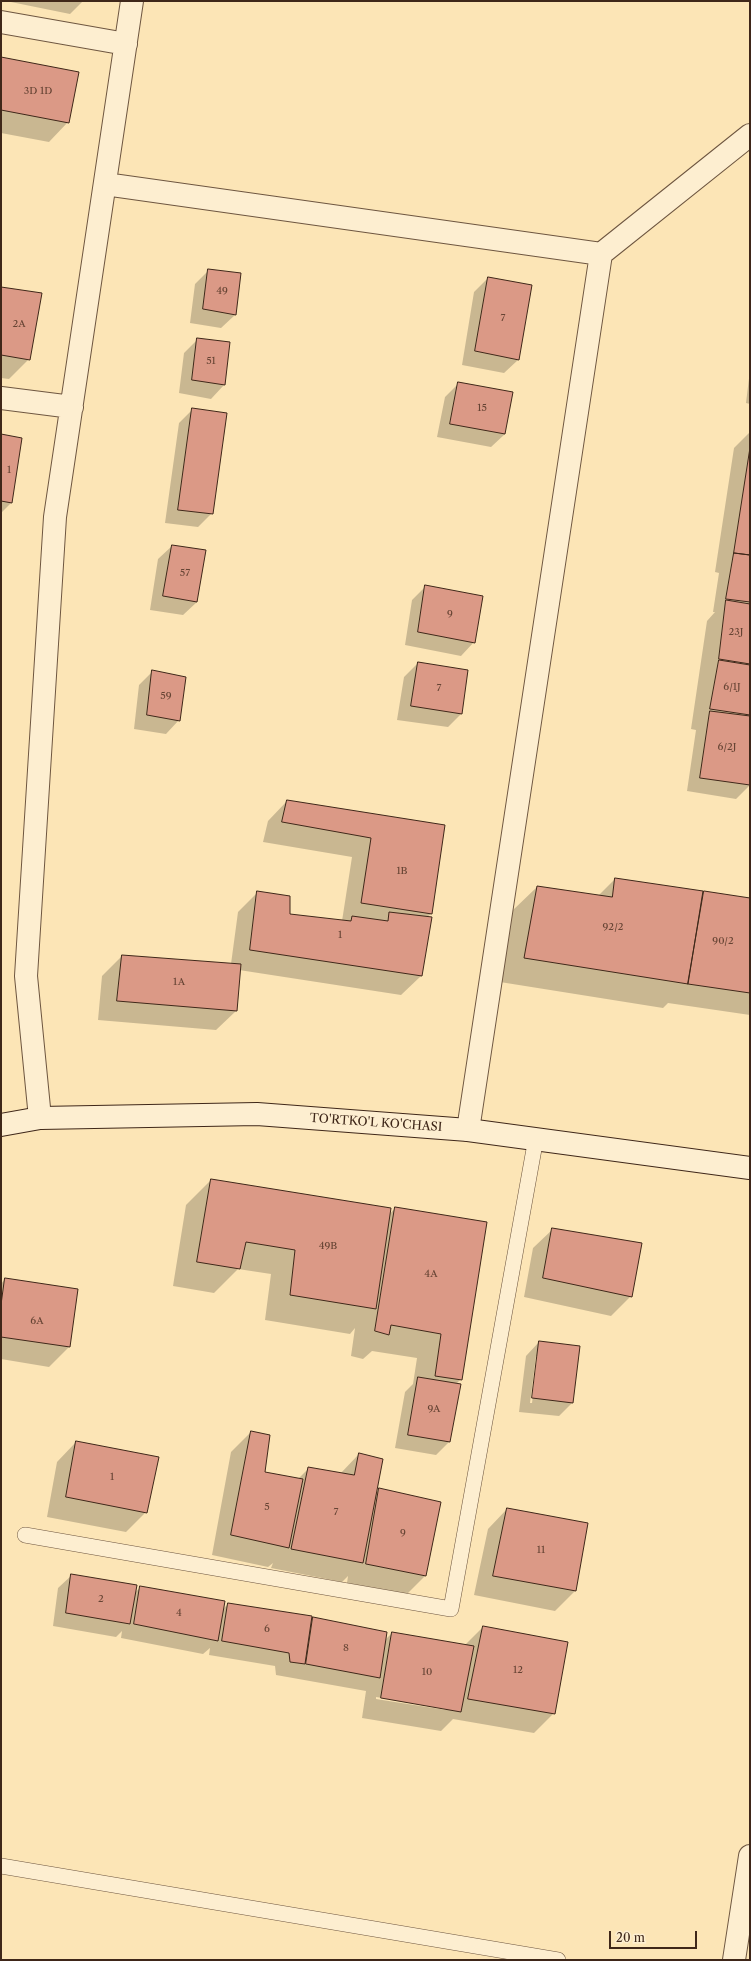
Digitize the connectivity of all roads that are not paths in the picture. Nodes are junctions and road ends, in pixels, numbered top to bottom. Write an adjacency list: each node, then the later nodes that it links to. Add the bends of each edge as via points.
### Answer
1 (132, 1): 3 (street)
2 (1, 22): 3 (street)
3 (126, 44): 5 (street)
4 (750, 135): 6 (street)
5 (105, 184): 6 (street); 8 (street)
6 (601, 254): 11 (street)
7 (1, 398): 8 (street)
8 (72, 407): 9 (street, via 55,517 26,976)
9 (40, 1118): 10 (street, TO'RTKO'L KO'CHASI); 11 (street, TO'RTKO'L KO'CHASI, via 257,1114)
10 (1, 1125)
11 (468, 1130): 12 (street, TO'RTKO'L KO'CHASI)
12 (536, 1138): 13 (street, TO'RTKO'L KO'CHASI); 14 (lane, via 451,1610)
13 (750, 1168)
14 (25, 1534)
15 (750, 1856): 18 (street)
16 (1, 1866): 17 (lane)
17 (558, 1960)
18 (734, 1960)

